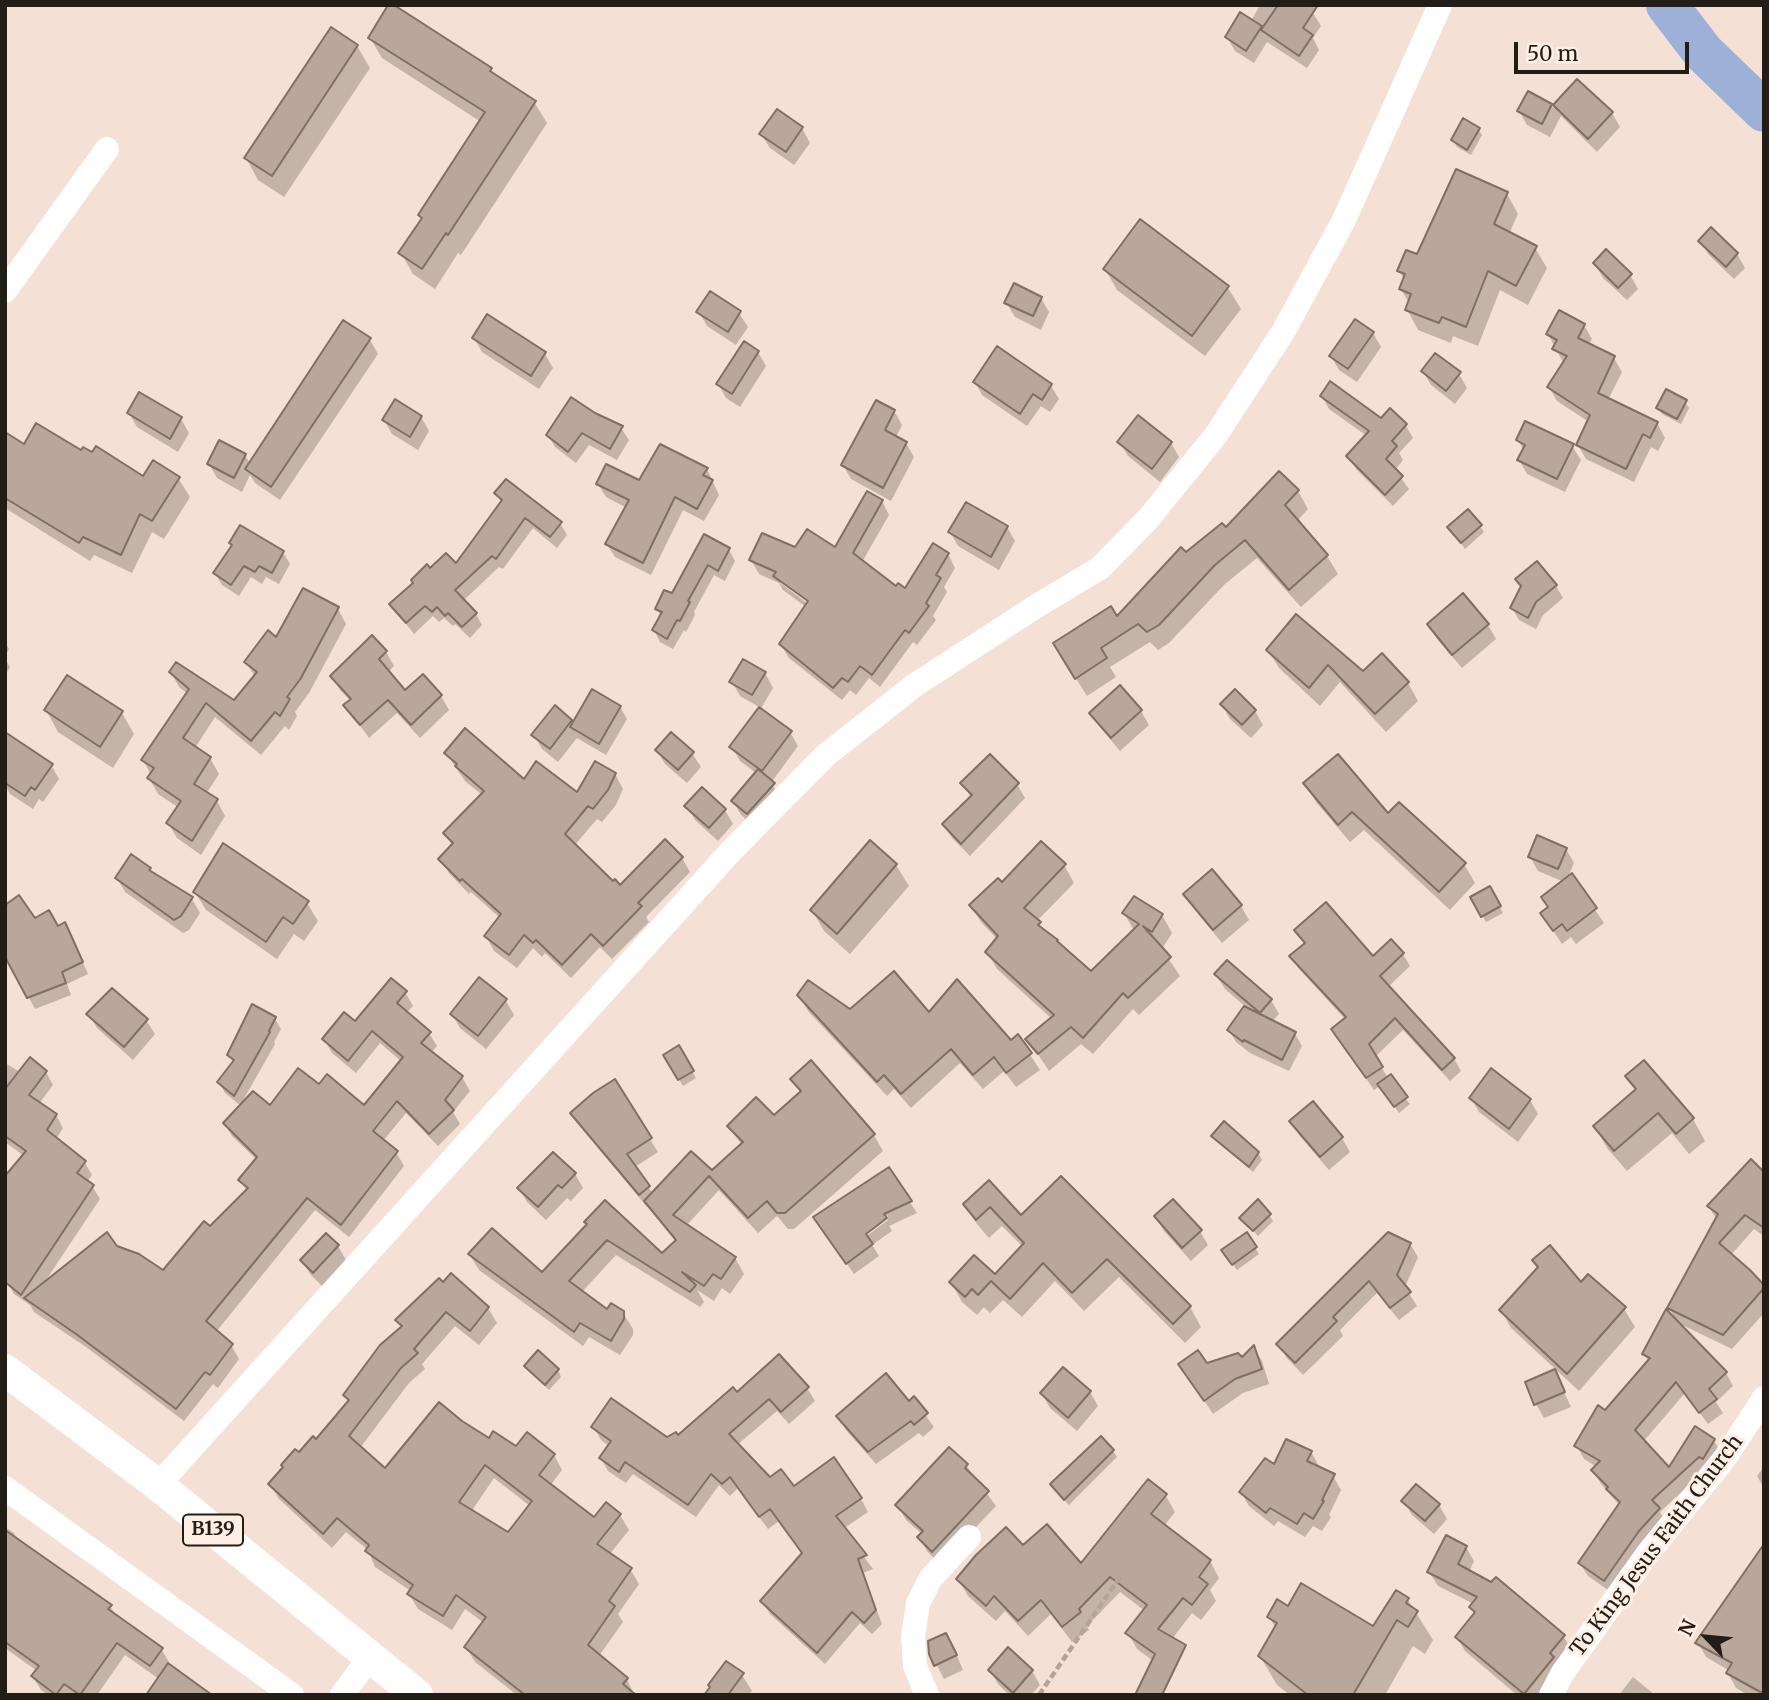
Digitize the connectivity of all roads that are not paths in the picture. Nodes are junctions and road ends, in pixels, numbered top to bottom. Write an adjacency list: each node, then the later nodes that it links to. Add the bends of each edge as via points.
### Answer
1 (1440, 5): 6 (street, via 1344,220 1283,332 1216,435 1148,519 1100,568 915,685 825,755 732,850)
2 (107, 149): 3 (street)
3 (5, 291)
4 (5, 1370): 6 (main road, B139)
5 (1764, 1398): 14 (street, To King Jesus Faith Church, via 1726,1458 1648,1553)
6 (158, 1485): 9 (main road, B139)
7 (5, 1488): 10 (street)
8 (969, 1537): 13 (street, via 930,1578 918,1603 915,1666)
9 (371, 1656): 11 (street); 12 (main road, B139)
10 (292, 1695)
11 (342, 1695)
12 (417, 1695)
13 (927, 1695)
14 (1551, 1695)

